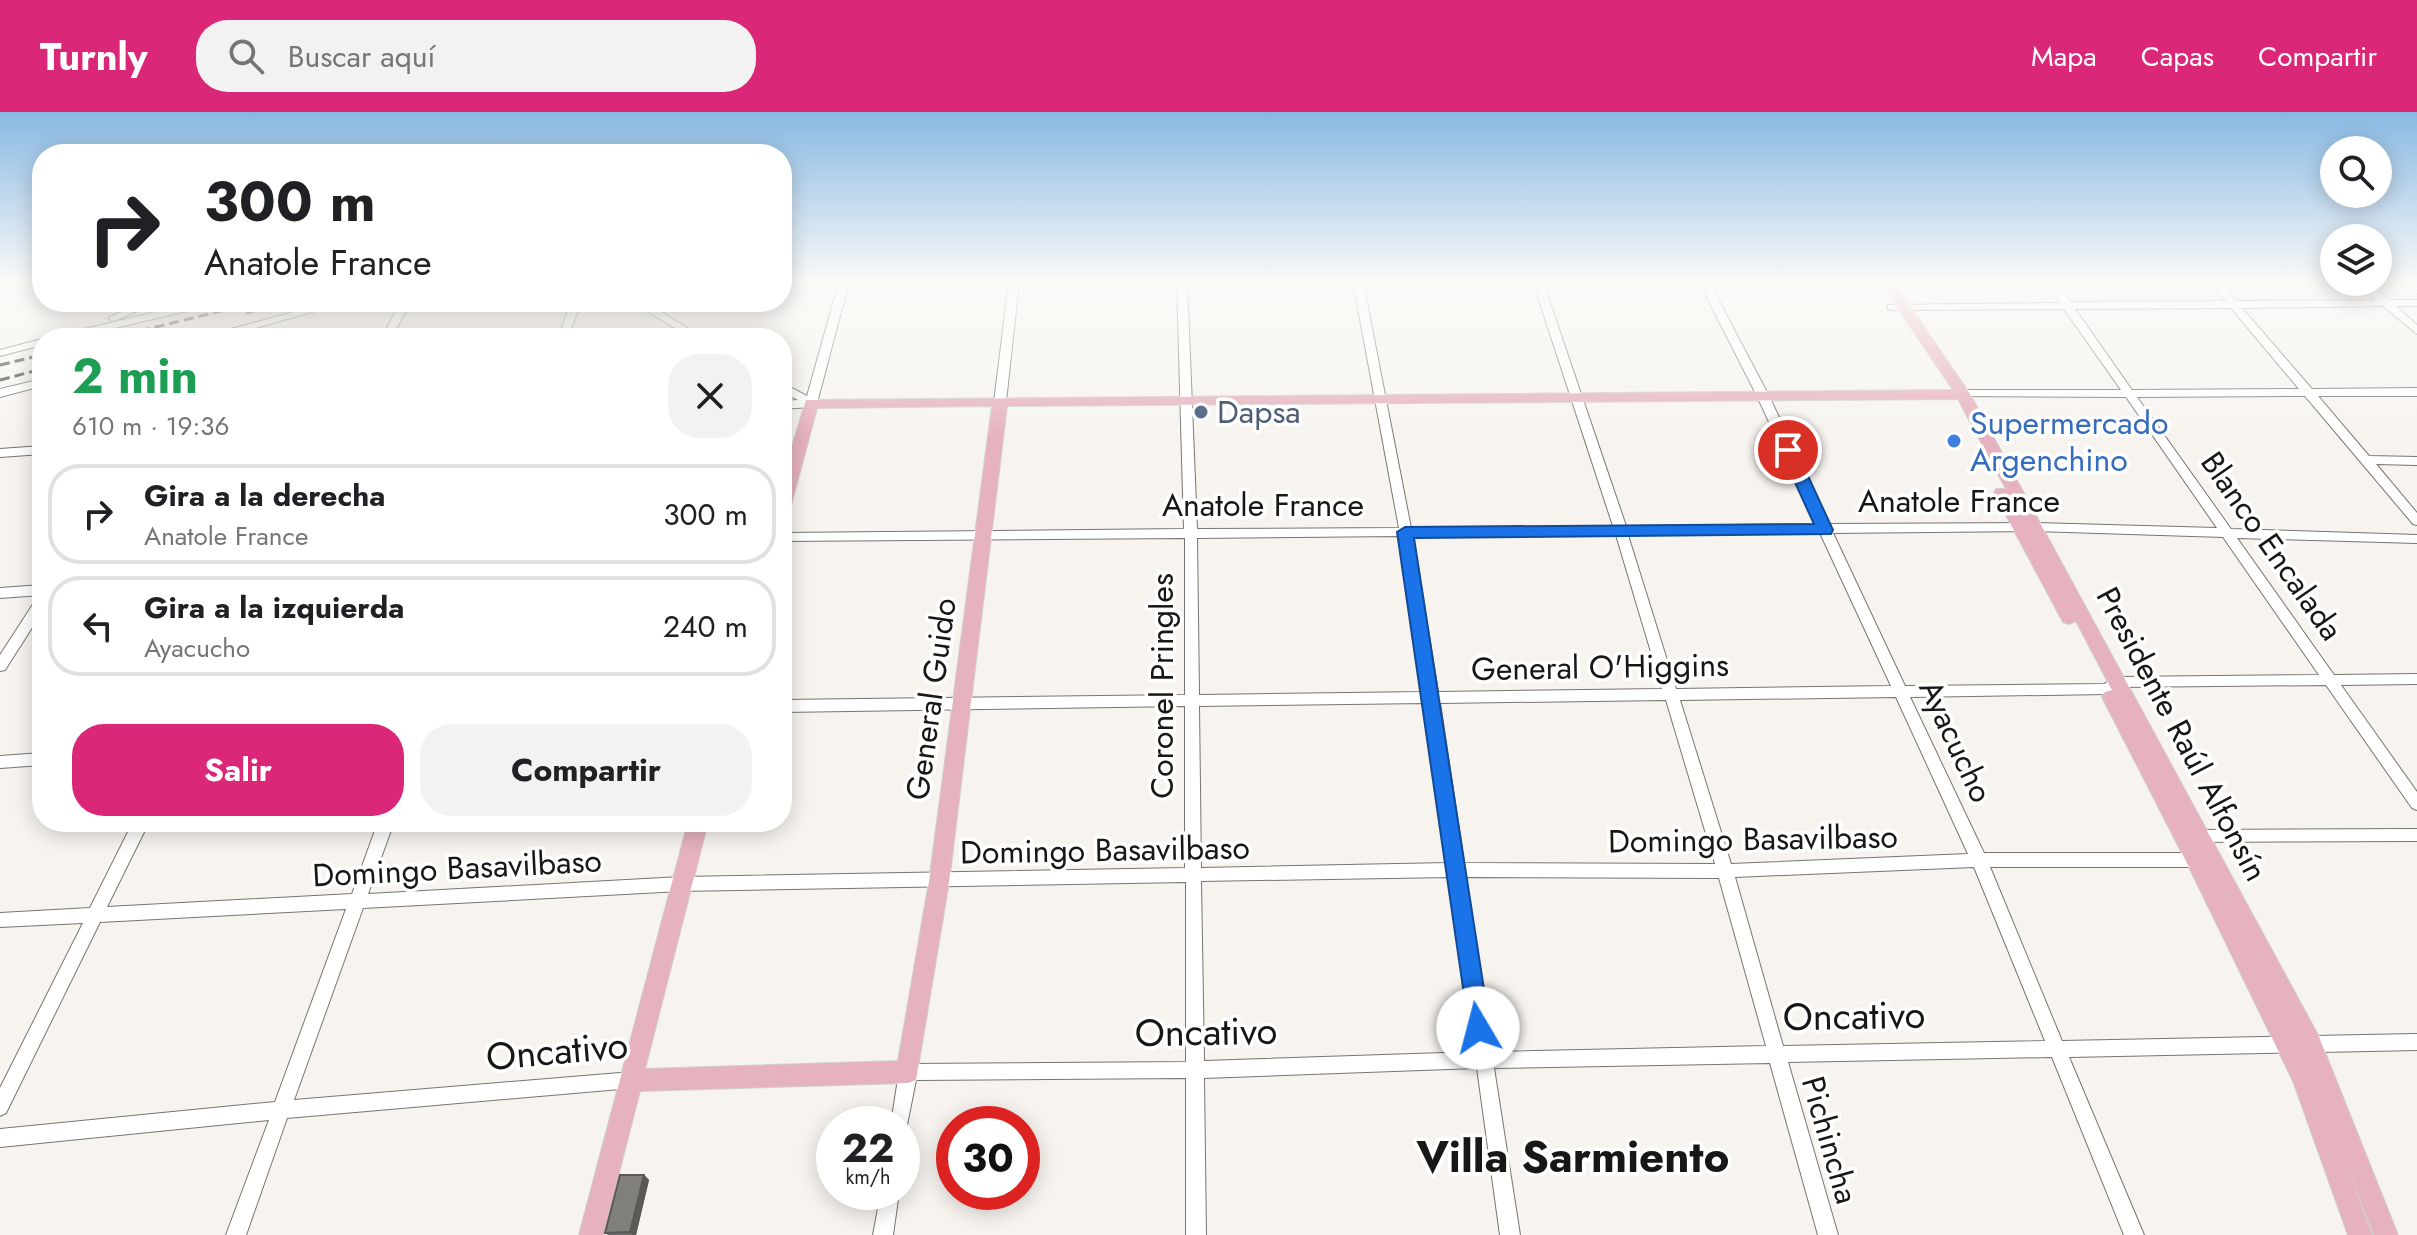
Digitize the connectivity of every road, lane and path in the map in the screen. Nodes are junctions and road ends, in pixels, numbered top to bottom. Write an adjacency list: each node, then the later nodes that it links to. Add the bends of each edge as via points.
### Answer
1 (830, 334): 24 (street)
2 (1008, 334): 23 (street, General Guido)
3 (1184, 334): 22 (street, Coronel Pringles)
4 (1369, 334): 21 (street)
5 (1555, 334): 20 (street, Pichincha)
6 (1731, 334): 19 (street, Ayacucho)
7 (1916, 334): 18 (main road, Presidente Raúl Alfonsín)
8 (2089, 334): 16 (street, Blanco Encalada)
9 (2259, 334): 17 (street)
10 (32, 345): 11 (street)
11 (0, 353)
12 (32, 385): 15 (street)
13 (792, 392): 24 (street)
14 (2417, 392): 17 (street)
15 (0, 393)
16 (2131, 393): 17 (street); 18 (street); 36 (street, Blanco Encalada)
17 (2308, 393): 28 (street)
18 (1956, 394): 19 (main road); 32 (main road, Presidente Raúl Alfonsín)
19 (1763, 396): 20 (main road); 33 (street, Ayacucho)
20 (1576, 397): 21 (main road); 34 (street, Pichincha)
21 (1383, 399): 22 (main road); 35 (street)
22 (1186, 400): 23 (main road); 37 (street, Coronel Pringles)
23 (1000, 402): 24 (main road); 38 (main road, General Guido)
24 (811, 403): 25 (street); 30 (main road)
25 (792, 404)
26 (32, 451): 27 (street)
27 (0, 453)
28 (2365, 460): 29 (street); 31 (street)
29 (2417, 461)
30 (792, 472)
31 (2417, 521)
32 (2028, 527): 33 (street, Anatole France); 36 (street, Anatole France); 47 (main road, Presidente Raúl Alfonsín)
33 (1825, 530): 34 (street, Anatole France); 48 (street, Ayacucho)
34 (1621, 531): 35 (street, Anatole France); 49 (street, Pichincha)
35 (1405, 532): 37 (street, Anatole France); 50 (street)
36 (2229, 533): 40 (street, Anatole France); 46 (street, Blanco Encalada)
37 (1191, 534): 38 (street, Anatole France); 51 (street, Coronel Pringles)
38 (984, 536): 39 (street, Anatole France); 52 (main road, General Guido)
39 (792, 537)
40 (2417, 539)
41 (32, 591): 42 (street)
42 (0, 593)
43 (32, 616): 44 (street)
44 (0, 666)
45 (2417, 679): 46 (street, General O'Higgins)
46 (2332, 681): 47 (street, General O'Higgins); 56 (street, Blanco Encalada)
47 (2112, 685): 48 (street, General O'Higgins); 61 (main road, Presidente Raúl Alfonsín)
48 (1899, 690): 49 (street, General O'Higgins); 62 (street, Ayacucho)
49 (1671, 694): 50 (street, General O'Higgins); 65 (street, Pichincha)
50 (1430, 697): 51 (street, General O'Higgins); 64 (street)
51 (1193, 700): 52 (street, General O'Higgins); 66 (street, Coronel Pringles)
52 (962, 704): 53 (street, General O'Higgins); 67 (main road, General Guido)
53 (792, 706)
54 (32, 760): 55 (street)
55 (0, 762)
56 (2417, 804)
57 (136, 832): 70 (street)
58 (382, 832): 69 (street)
59 (695, 832): 68 (main road)
60 (2417, 835): 61 (street)
61 (2192, 836): 63 (main road, Presidente Raúl Alfonsín)
62 (1979, 860): 63 (street, Domingo Basavilbaso); 65 (street, Domingo Basavilbaso); 75 (street, Ayacucho)
63 (2204, 860): 72 (main road, Presidente Raúl Alfonsín); 74 (main road, Presidente Raúl Alfonsín)
64 (1457, 870): 65 (street, Domingo Basavilbaso); 66 (street, Domingo Basavilbaso); 77 (street)
65 (1725, 871): 76 (street, Pichincha)
66 (1193, 875): 67 (street, Domingo Basavilbaso); 78 (street, Coronel Pringles)
67 (939, 882): 68 (street, Domingo Basavilbaso); 79 (main road, General Guido)
68 (681, 884): 69 (street, Domingo Basavilbaso); 80 (main road)
69 (358, 902): 70 (street, Domingo Basavilbaso); 83 (street)
70 (93, 915): 71 (street, Domingo Basavilbaso); 82 (street)
71 (0, 920)
72 (2286, 1042): 74 (street, Oncativo); 75 (street, Oncativo); 93 (main road, Presidente Raúl Alfonsín)
73 (2417, 1042): 74 (street, Oncativo)
74 (2311, 1044): 94 (main road, Presidente Raúl Alfonsín)
75 (2055, 1048): 76 (street, Oncativo); 92 (street, Ayacucho)
76 (1776, 1054): 77 (street, Oncativo); 91 (street, Pichincha)
77 (1483, 1060): 78 (street, Oncativo); 90 (street)
78 (1193, 1070): 79 (street, Oncativo); 89 (street, Coronel Pringles)
79 (908, 1072): 80 (main road, Oncativo); 81 (street, General Guido)
80 (632, 1080): 83 (street, Oncativo); 87 (main road)
81 (903, 1106)
82 (0, 1107)
83 (283, 1110): 84 (street, Oncativo); 86 (street)
84 (0, 1138)
85 (887, 1210): 88 (street)
86 (236, 1235)
87 (591, 1235)
88 (883, 1235)
89 (1196, 1235)
90 (1510, 1235)
91 (1828, 1235)
92 (2134, 1235)
93 (2360, 1235)
94 (2386, 1235)

